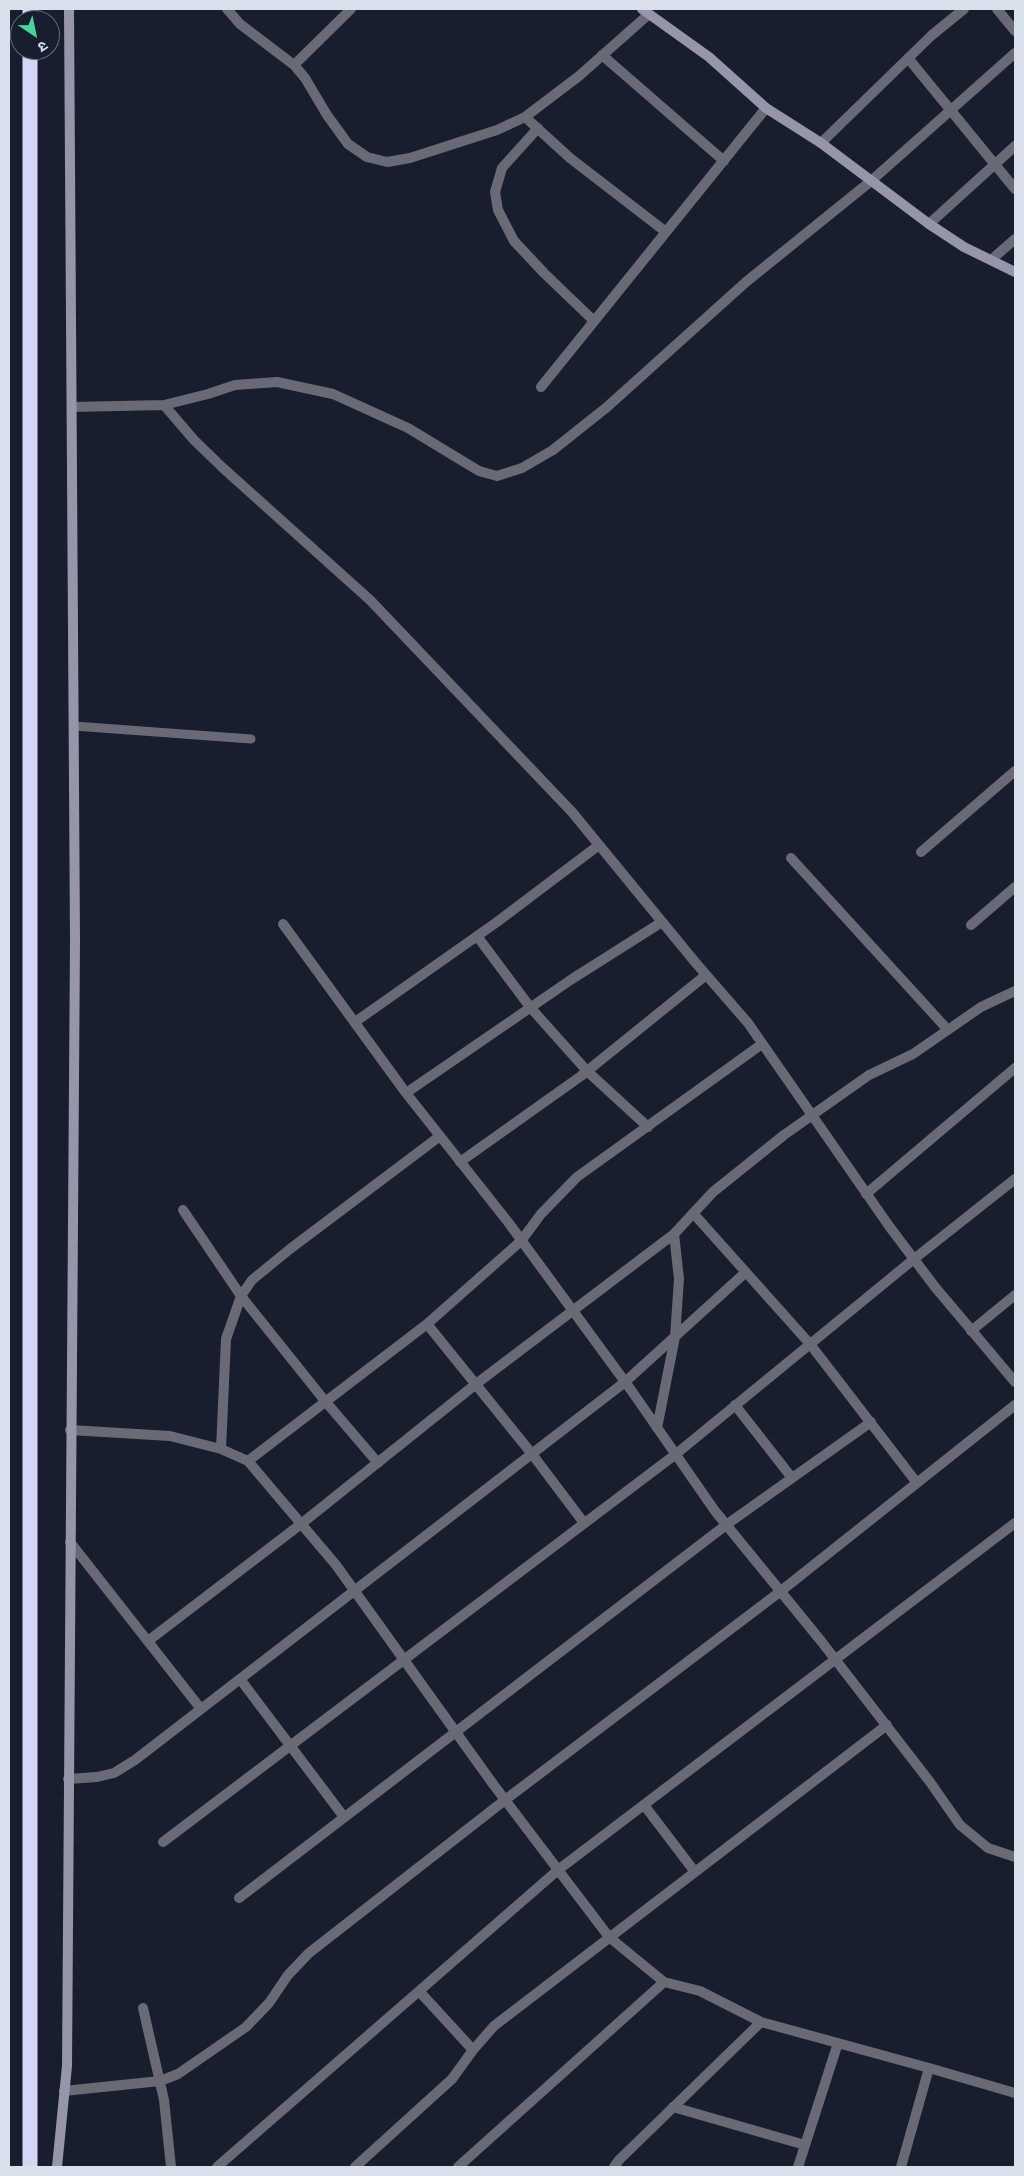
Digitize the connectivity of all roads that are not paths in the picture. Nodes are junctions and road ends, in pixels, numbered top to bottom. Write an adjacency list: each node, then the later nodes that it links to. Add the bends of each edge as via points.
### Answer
1 (69, 9): 31 (street)
2 (227, 9): 12 (street, via 240,24)
3 (350, 9): 12 (street)
4 (964, 9): 10 (street)
5 (997, 9): 7 (street)
6 (645, 11): 9 (street); 13 (street, via 708,57)
7 (1015, 31)
8 (1015, 53): 14 (street)
9 (602, 56): 15 (street); 19 (street)
10 (908, 58): 14 (street); 17 (street)
11 (30, 60): 124 (highway)
12 (294, 65): 15 (street, via 348,144 367,157 387,162 410,158 497,130)
13 (766, 108): 17 (street); 19 (street)
14 (950, 110): 20 (street); 21 (street)
15 (525, 117): 16 (street)
16 (538, 128): 24 (street, via 570,158); 28 (street, via 502,168 496,192 498,210 514,241)
17 (821, 143): 21 (street)
18 (1015, 146): 20 (street)
19 (724, 161): 24 (street)
20 (994, 164): 22 (street); 23 (street)
21 (871, 181): 23 (street); 30 (street, via 746,282 607,407 553,450 522,468 498,476 479,471 408,428 333,394 278,382 235,384)
22 (1015, 189)
23 (929, 224): 26 (street)
24 (666, 232): 28 (street)
25 (1015, 239): 26 (street)
26 (991, 260): 27 (street)
27 (1015, 272)
28 (594, 321): 29 (street)
29 (541, 387)
30 (164, 405): 31 (street); 35 (street, via 223,468 370,600 572,812)
31 (72, 407): 32 (street)
32 (74, 726): 33 (lane); 79 (street)
33 (251, 739)
34 (1015, 771): 36 (street)
35 (599, 845): 39 (street); 42 (street)
36 (921, 852)
37 (790, 858): 47 (street)
38 (1015, 887): 41 (street)
39 (662, 922): 43 (street); 45 (street)
40 (284, 924): 46 (street)
41 (971, 925)
42 (477, 936): 45 (street); 46 (street)
43 (706, 975): 48 (street); 50 (street)
44 (1015, 991): 47 (street, via 981,1007)
45 (530, 1007): 50 (street); 51 (street)
46 (355, 1022): 51 (street)
47 (948, 1030): 52 (street, via 913,1054 869,1075)
48 (762, 1044): 52 (street); 53 (street)
49 (1015, 1068): 57 (street)
50 (587, 1071): 53 (street); 55 (street)
51 (406, 1093): 54 (street)
52 (811, 1115): 57 (street); 59 (street, via 714,1192)
53 (648, 1127): 61 (street, via 577,1177 541,1214)
54 (440, 1136): 55 (street); 65 (street, via 252,1280)
55 (460, 1162): 61 (street)
56 (1015, 1179): 62 (street)
57 (866, 1194): 62 (street)
58 (183, 1210): 65 (street)
59 (693, 1213): 60 (street); 63 (street)
60 (674, 1234): 66 (street); 69 (street, via 679,1278)
61 (521, 1241): 66 (street); 67 (street)
62 (914, 1259): 68 (street); 70 (street)
63 (746, 1272): 69 (street); 70 (street)
64 (1015, 1295): 68 (street)
65 (241, 1296): 74 (street); 80 (street, via 226,1339)
66 (574, 1312): 71 (street); 73 (street)
67 (427, 1324): 73 (street); 74 (street)
68 (972, 1331): 72 (street)
69 (676, 1337): 71 (street); 78 (street)
70 (810, 1344): 75 (street); 77 (street)
71 (625, 1382): 78 (street); 81 (street)
72 (1015, 1382)
73 (476, 1384): 81 (street); 84 (street)
74 (325, 1401): 83 (street); 84 (street)
75 (735, 1405): 82 (street); 85 (street)
76 (1015, 1405): 86 (street)
77 (871, 1422): 85 (street); 86 (street)
78 (657, 1428): 82 (street)
79 (70, 1430): 80 (street, via 170,1436); 91 (street)
80 (221, 1449): 83 (street)
81 (532, 1454): 89 (street); 92 (street)
82 (676, 1454): 89 (street); 90 (street)
83 (248, 1460): 88 (street)
84 (378, 1463): 88 (street)
85 (792, 1478): 90 (street)
86 (917, 1483): 93 (street)
87 (1015, 1523): 95 (street)
88 (301, 1524): 92 (street); 94 (street)
89 (584, 1524): 96 (street)
90 (726, 1524): 93 (street); 100 (street)
91 (70, 1542): 94 (street); 102 (street)
92 (354, 1590): 96 (street); 97 (street)
93 (781, 1591): 95 (street); 103 (street)
94 (148, 1642): 98 (street)
95 (836, 1659): 99 (street); 104 (street)
96 (404, 1660): 100 (street); 101 (street)
97 (240, 1678): 98 (street); 101 (street)
98 (201, 1709): 102 (street, via 114,1773)
99 (886, 1725): 107 (street, via 960,1825 988,1848); 109 (street)
100 (455, 1731): 103 (street); 105 (street)
101 (290, 1746): 105 (street); 106 (street)
102 (68, 1779): 120 (street, via 67,2066)
103 (505, 1800): 108 (street); 119 (street, via 309,1953 246,2027 178,2074)
104 (644, 1805): 108 (street); 109 (street)
105 (344, 1817): 110 (street)
106 (163, 1842)
107 (1015, 1857)
108 (558, 1870): 111 (street); 113 (street)
109 (695, 1872): 111 (street)
110 (239, 1898)
111 (609, 1937): 112 (street); 117 (street, via 494,2026)
112 (664, 1982): 115 (street, via 700,1991); 129 (street)
113 (419, 1991): 117 (street); 127 (street)
114 (143, 2008): 119 (street)
115 (761, 2022): 116 (street); 122 (street)
116 (838, 2043): 118 (street); 123 (street)
117 (473, 2050): 128 (street, via 452,2079)
118 (929, 2068): 121 (street); 132 (street)
119 (160, 2081): 120 (street); 126 (street)
120 (64, 2091): 125 (street)
121 (1015, 2093)
122 (673, 2107): 123 (street); 130 (street)
123 (805, 2146): 131 (street)
124 (30, 2167)
125 (57, 2167)
126 (171, 2167)
127 (217, 2167)
128 (355, 2167)
129 (458, 2167)
130 (614, 2167)
131 (798, 2167)
132 (901, 2167)

